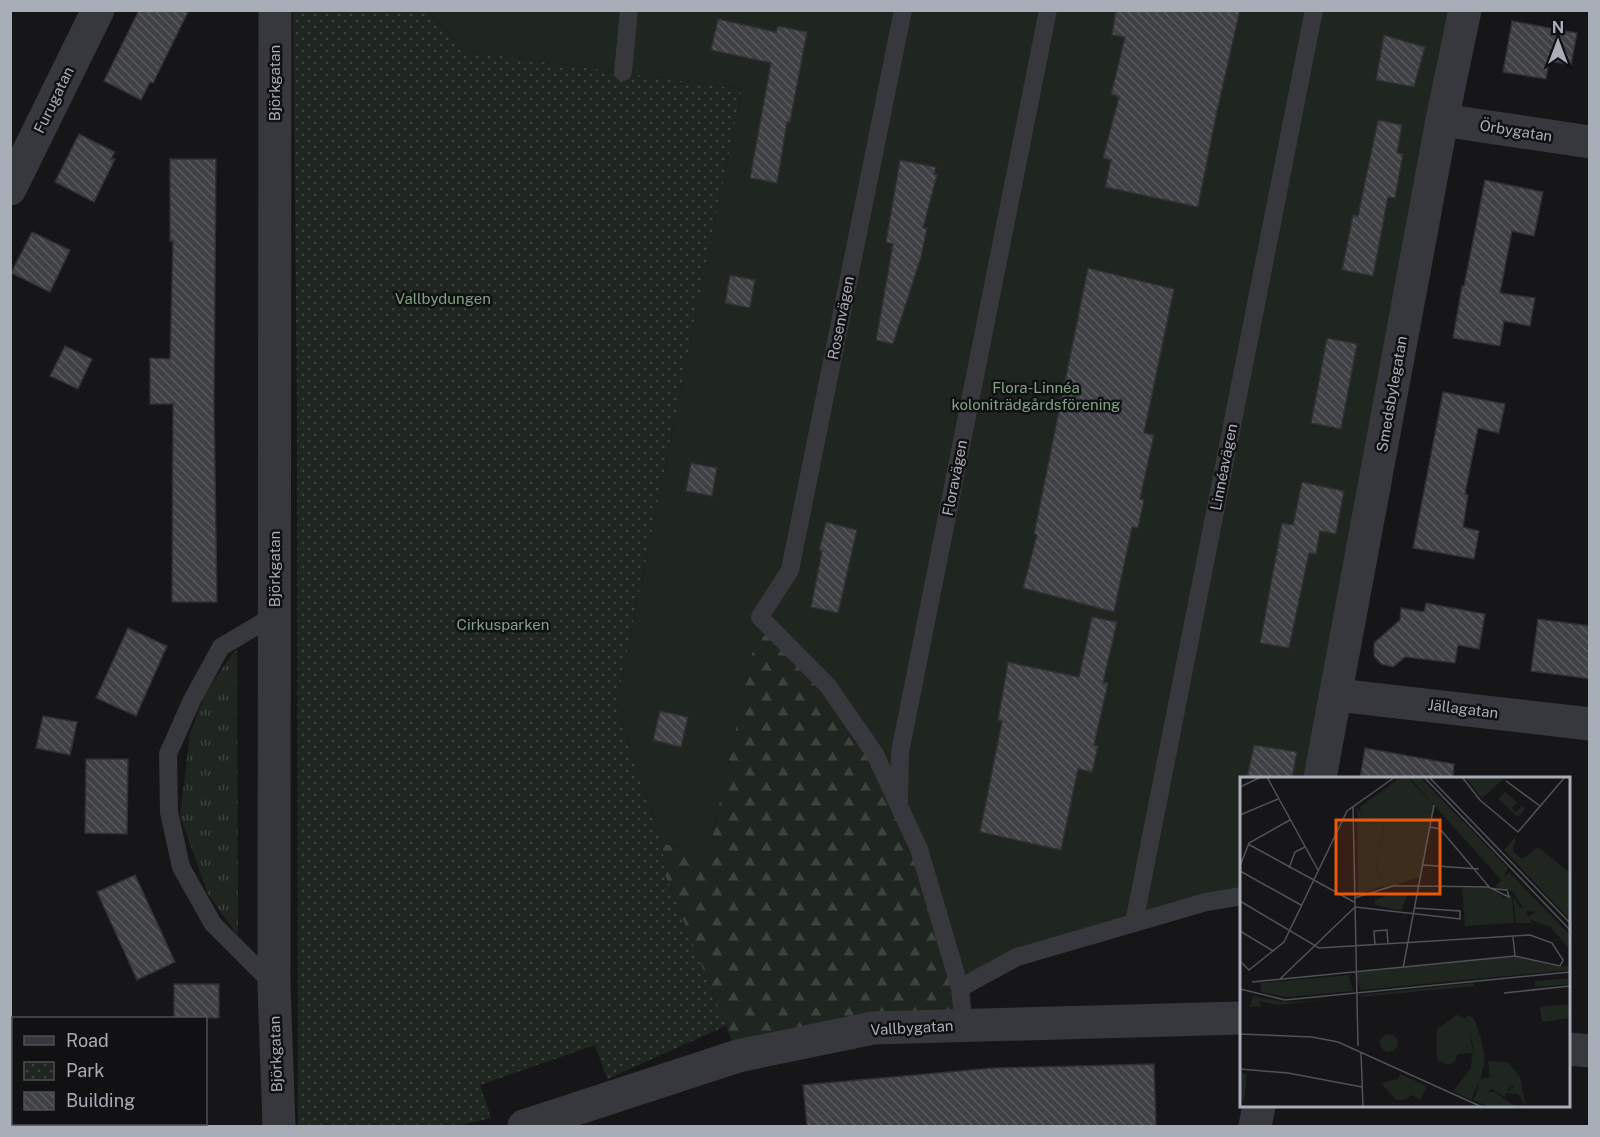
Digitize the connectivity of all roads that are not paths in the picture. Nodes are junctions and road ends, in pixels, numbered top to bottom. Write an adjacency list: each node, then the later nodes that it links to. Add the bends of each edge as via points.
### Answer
1 (98, 10): 11 (street, Furugatan)
2 (275, 10): 12 (street, Björkgatan)
3 (629, 10): 8 (lane)
4 (903, 10): 16 (lane, Rosenvägen, via 790,570 760,617 828,686 875,754)
5 (1048, 10): 16 (lane, Floravägen, via 900,752)
6 (1314, 10): 18 (lane, Linnéavägen)
7 (1465, 10): 9 (street, Smedsbylegatan)
8 (623, 72)
9 (1442, 120): 10 (street, Örbygatan); 13 (street, Smedsbylegatan)
10 (1590, 142)
11 (10, 189)
12 (275, 615): 19 (street, Björkgatan); 19 (lane, via 221,647 168,754 169,812 181,867 213,924)
13 (1337, 695): 14 (street, Jällagatan); 15 (street, Smedsbylegatan)
14 (1590, 724)
15 (1320, 777)
16 (899, 805): 20 (lane, via 920,849)
17 (1240, 896): 18 (lane)
18 (1134, 923): 20 (lane, via 1017,957)
19 (274, 986): 26 (street, Björkgatan)
20 (960, 988): 22 (lane)
21 (1240, 1018): 22 (street, Vallbygatan)
22 (964, 1026): 27 (street, Vallbygatan, via 873,1028 738,1056)
23 (1570, 1049): 24 (street)
24 (1590, 1052)
25 (1259, 1107): 28 (street)
26 (279, 1126)
27 (524, 1126)
28 (1255, 1126)

